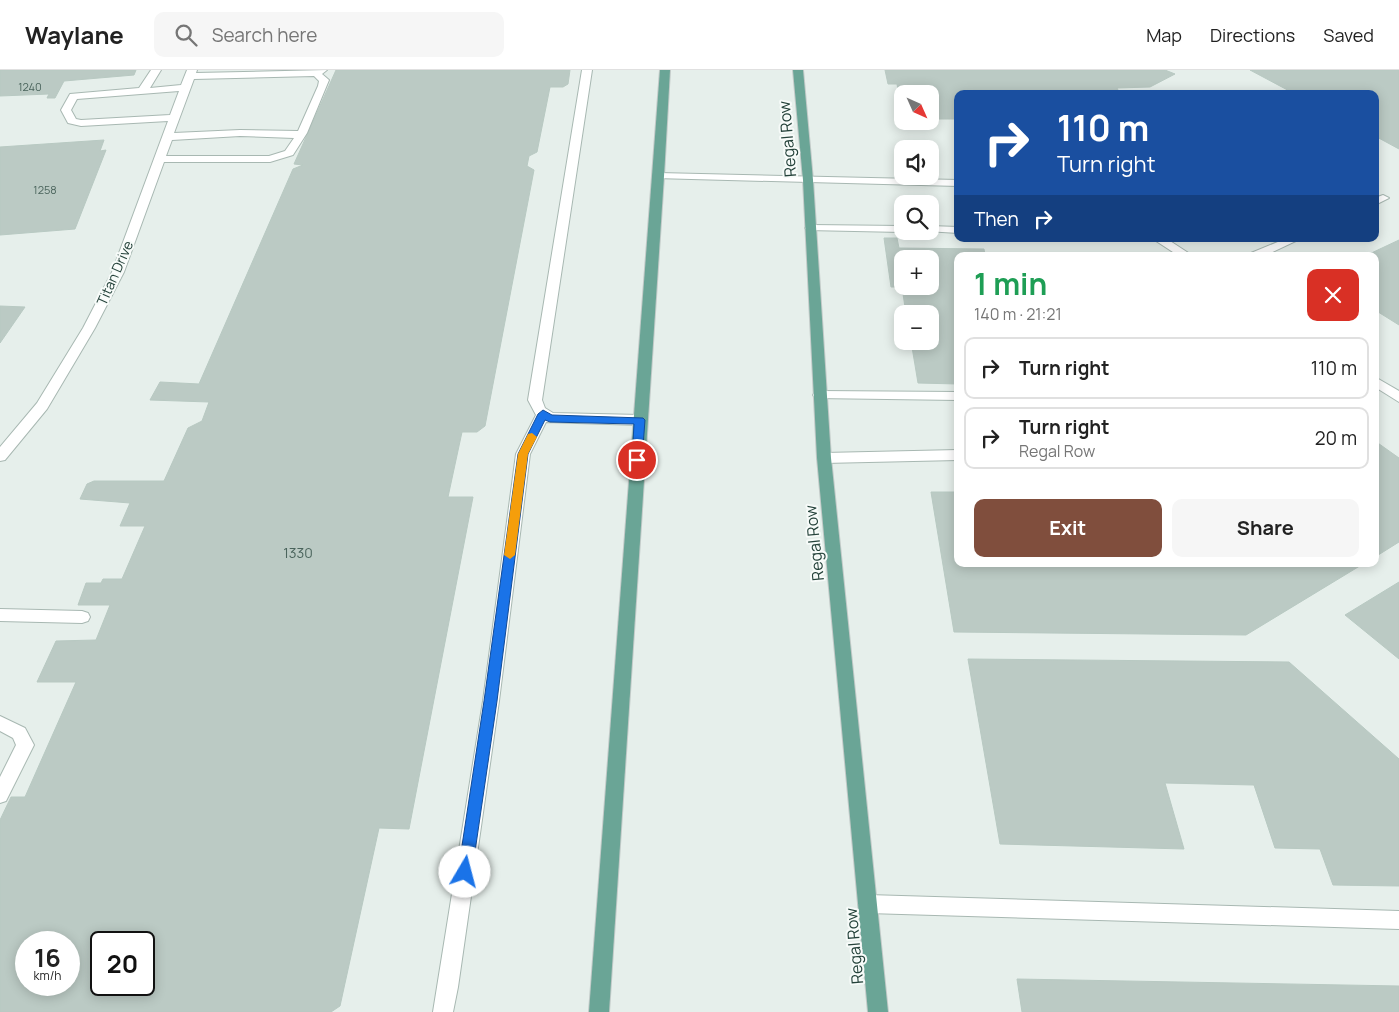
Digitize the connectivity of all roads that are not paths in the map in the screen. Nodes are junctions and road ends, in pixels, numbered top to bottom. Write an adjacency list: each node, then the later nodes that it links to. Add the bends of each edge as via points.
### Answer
1 (156, 70): 8 (street)
2 (587, 70): 28 (street, via 535,400)
3 (665, 70): 13 (main road)
4 (798, 70): 14 (main road, Regal Row)
5 (319, 72): 6 (street); 10 (street, via 324,80 323,86)
6 (191, 73): 7 (street, Titan Drive)
7 (185, 88): 8 (street); 9 (street, Titan Drive)
8 (143, 90): 9 (street, via 74,96 66,110 72,121 81,123)
9 (174, 118): 11 (street, Titan Drive)
10 (302, 133): 11 (street); 12 (street, via 289,154 282,157)
11 (167, 137): 12 (street, Titan Drive)
12 (159, 159): 31 (street, Titan Drive, via 118,272 89,328 42,406)
13 (659, 176): 14 (street); 29 (main road)
14 (808, 180): 15 (street); 16 (main road, Regal Row)
15 (954, 183)
16 (811, 228): 17 (street); 25 (main road, Regal Row)
17 (894, 229)
18 (939, 229): 19 (street)
19 (954, 230)
20 (1164, 242): 22 (street)
21 (1287, 242): 23 (street)
22 (1180, 252)
23 (1264, 252)
24 (1379, 384): 27 (street)
25 (820, 395): 26 (street); 32 (main road, Regal Row)
26 (954, 396)
27 (1399, 397)
28 (543, 414): 29 (street, via 550,418); 39 (street, via 523,454 491,701)
29 (640, 420): 40 (main road)
30 (954, 455): 32 (street)
31 (0, 456)
32 (824, 458): 37 (main road, Regal Row)
33 (0, 615): 34 (street)
34 (82, 617)
35 (0, 723): 36 (street, via 19,733 25,745)
36 (0, 795)
37 (868, 904): 38 (street); 41 (main road, Regal Row)
38 (1399, 920)
39 (442, 1012)
40 (599, 1012)
41 (878, 1012)

